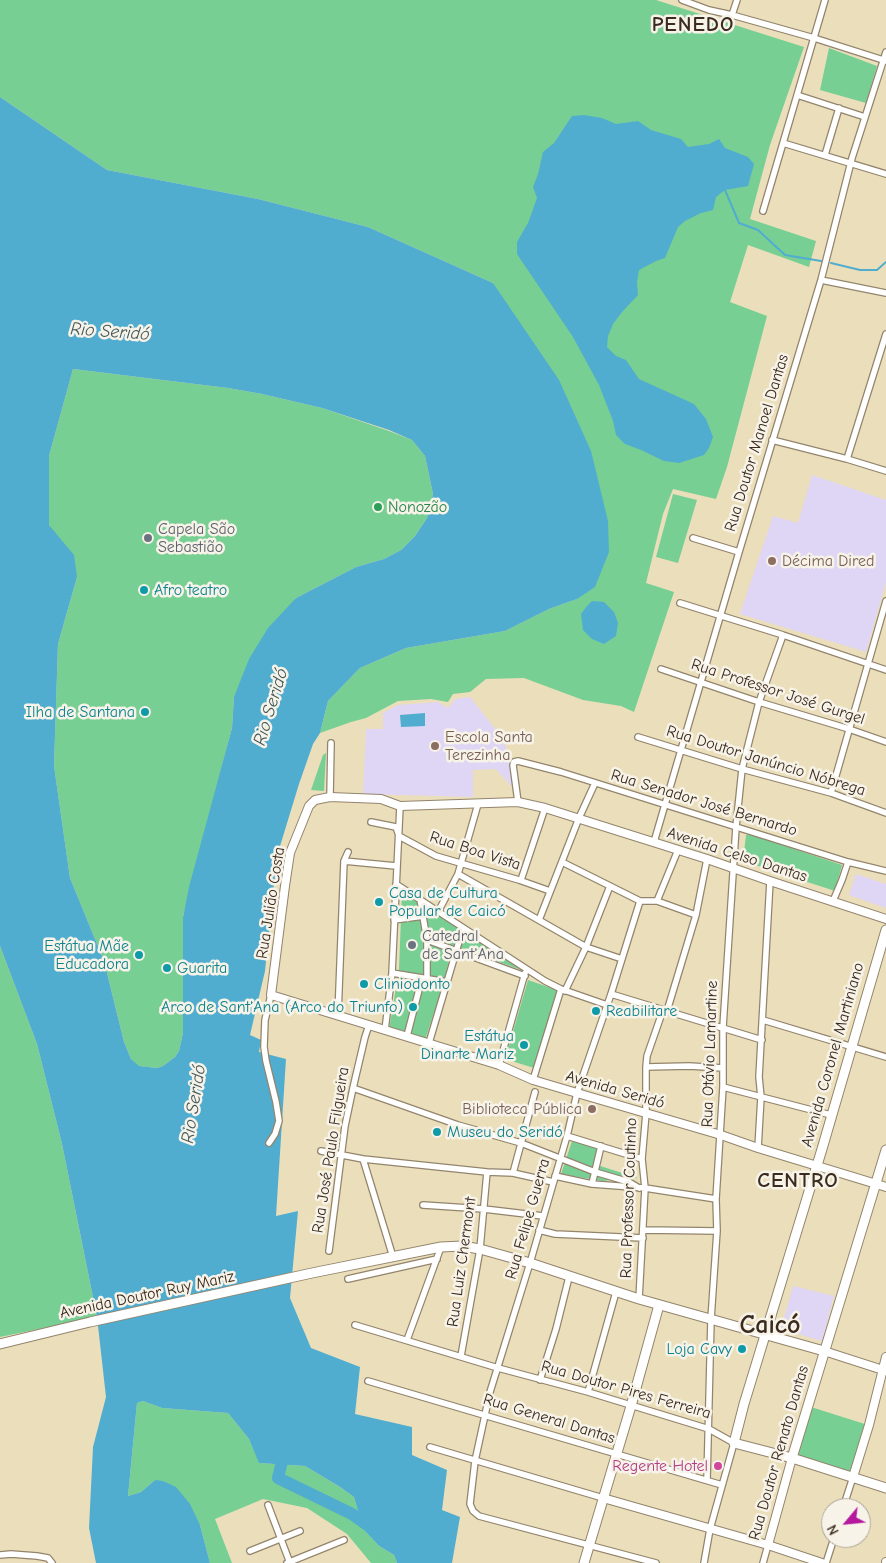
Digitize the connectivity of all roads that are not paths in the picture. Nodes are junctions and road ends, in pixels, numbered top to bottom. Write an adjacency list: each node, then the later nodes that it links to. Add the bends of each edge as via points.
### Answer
1 (682, 0): 4 (street)
2 (737, 0): 4 (street)
3 (825, 0): 5 (street)
4 (732, 15): 5 (street)
5 (814, 38): 7 (street); 8 (street)
6 (886, 52): 7 (street, Rua Doutor Manoel Dantas)
7 (885, 61): 10 (street, Rua Doutor Manoel Dantas)
8 (797, 95): 9 (street); 11 (street)
9 (839, 108): 10 (street); 12 (street)
10 (865, 117): 13 (street, Rua Doutor Manoel Dantas)
11 (783, 143): 12 (street); 15 (street)
12 (825, 156): 13 (street)
13 (851, 163): 14 (street); 16 (street, Rua Doutor Manoel Dantas)
14 (886, 174)
15 (763, 211)
16 (821, 280): 17 (street); 19 (street, Rua Doutor Manoel Dantas)
17 (886, 293)
18 (886, 334): 20 (street)
19 (772, 440): 20 (street); 23 (street, Rua Doutor Manoel Dantas)
20 (847, 459): 21 (street)
21 (886, 471)
22 (693, 538): 23 (street)
23 (739, 552): 26 (street, Rua Doutor Manoel Dantas)
24 (886, 601): 28 (street)
25 (680, 603): 26 (street)
26 (720, 615): 27 (street); 31 (street, Rua Doutor Manoel Dantas)
27 (783, 635): 28 (street); 32 (street, Rua Otávio Lamartine)
28 (868, 664): 30 (street); 33 (street)
29 (661, 669): 31 (street, Rua Professor José Gurgel)
30 (886, 670)
31 (700, 682): 32 (street, Rua Professor José Gurgel); 37 (street, Rua Doutor Manoel Dantas)
32 (759, 702): 33 (street, Rua Professor José Gurgel); 38 (street, Rua Otávio Lamartine)
33 (849, 729): 35 (street, Rua Professor José Gurgel); 40 (street)
34 (638, 736): 37 (street, Rua Doutor Janúncio Nóbrega)
35 (886, 742)
36 (332, 743): 41 (street)
37 (680, 750): 38 (street, Rua Doutor Janúncio Nóbrega); 44 (street, Rua Doutor Manoel Dantas)
38 (742, 769): 40 (street, Rua Doutor Janúncio Nóbrega); 50 (street, Rua Otávio Lamartine)
39 (595, 783): 42 (street, Rua Senador José Bernardo, via 514,762); 44 (street, Rua Senador José Bernardo); 48 (street)
40 (831, 794): 47 (street, Rua Doutor Janúncio Nóbrega)
41 (330, 797): 45 (main road, Avenida Celso Dantas, via 381,799); 92 (main road, Rua Julião Costa, via 315,800 309,806 290,853)
42 (518, 802): 43 (main road, Avenida Celso Dantas); 46 (main road, Avenida Celso Dantas)
43 (478, 804): 45 (main road, Avenida Celso Dantas); 59 (street)
44 (665, 805): 50 (street, Rua Senador José Bernardo); 52 (street, Rua Doutor Manoel Dantas)
45 (400, 806): 51 (street)
46 (545, 808): 48 (main road, Avenida Celso Dantas); 64 (street)
47 (886, 813)
48 (579, 818): 52 (main road, Avenida Celso Dantas); 57 (street)
49 (371, 822): 51 (street, Rua Boa Vista, via 396,827)
50 (736, 827): 58 (street, Rua Senador José Bernardo); 61 (street, Rua Otávio Lamartine)
51 (399, 836): 59 (street, Rua Boa Vista, via 436,856); 60 (street)
52 (654, 842): 53 (main road, Avenida Celso Dantas)
53 (678, 850): 55 (main road, Avenida Celso Dantas); 71 (street)
54 (348, 852): 56 (street)
55 (707, 859): 61 (main road, Avenida Celso Dantas); 74 (street, Rua Professor Coutinho)
56 (344, 861): 60 (street); 95 (street)
57 (562, 862): 67 (street); 68 (street)
58 (848, 862): 62 (street, Rua Senador José Bernardo); 72 (street)
59 (461, 864): 63 (street); 64 (street, Rua Boa Vista)
60 (396, 866): 66 (street)
61 (734, 868): 65 (main road, Avenida Celso Dantas); 98 (street, Rua Otávio Lamartine)
62 (886, 871)
63 (458, 874): 73 (street); 78 (street)
64 (521, 880): 68 (street, Rua Boa Vista)
65 (770, 881): 72 (main road, Avenida Celso Dantas); 96 (street)
66 (396, 884): 69 (street); 77 (street)
67 (610, 886): 70 (street); 82 (street)
68 (550, 892): 78 (street)
69 (420, 899): 73 (street); 75 (street)
70 (640, 901): 71 (street); 84 (street, Rua Felipe Guerra)
71 (657, 901): 74 (street)
72 (833, 901): 76 (main road, Avenida Celso Dantas)
73 (438, 912): 79 (street)
74 (696, 915): 94 (street, Rua Professor Coutinho)
75 (424, 916): 77 (street); 81 (street)
76 (886, 919)
77 (394, 920): 86 (street)
78 (539, 920): 82 (street)
79 (464, 928): 83 (street); 85 (street)
80 (886, 930): 103 (main road, Avenida Coronel Martiniano)
81 (427, 940): 83 (street); 88 (street)
82 (586, 947): 84 (street); 90 (street)
83 (457, 951): 87 (street); 89 (street)
84 (622, 959): 91 (street, Rua Felipe Guerra)
85 (526, 968): 87 (street); 90 (street)
86 (392, 973): 88 (street); 99 (street)
87 (525, 976): 105 (street)
88 (424, 979): 89 (street); 100 (street)
89 (447, 982): 102 (street)
90 (563, 990): 93 (street); 108 (street)
91 (611, 994): 93 (street, Rua Felipe Guerra); 94 (street)
92 (271, 995): 95 (main road, Avenida Seridó); 119 (street, via 265,1020 264,1047 279,1121)
93 (607, 1005): 112 (street, Rua Felipe Guerra)
94 (665, 1011): 98 (street); 106 (street, Rua Professor Coutinho)
95 (338, 1013): 97 (main road, Avenida Seridó)
96 (763, 1020): 101 (street); 103 (street)
97 (369, 1025): 99 (main road, Avenida Seridó); 110 (street, Rua José Paulo Filgueira)
98 (722, 1027): 101 (street); 107 (street, Rua Otávio Lamartine)
99 (385, 1030): 100 (main road, Avenida Seridó)
100 (407, 1036): 102 (main road, Avenida Seridó)
101 (762, 1040): 113 (street)
102 (429, 1043): 105 (main road, Avenida Seridó)
103 (851, 1046): 104 (street); 115 (main road, Avenida Coronel Martiniano)
104 (886, 1057)
105 (499, 1064): 108 (main road, Avenida Seridó)
106 (646, 1067): 107 (street); 114 (street, Rua Professor Coutinho)
107 (723, 1068): 109 (street, Rua Otávio Lamartine)
108 (533, 1080): 112 (main road, Avenida Seridó)
109 (723, 1087): 113 (street); 116 (street, Rua Otávio Lamartine)
110 (353, 1088): 118 (street); 124 (street, Rua José Paulo Filgueira)
111 (535, 1092): 118 (street)
112 (577, 1093): 114 (main road, Avenida Seridó); 117 (street, Rua Felipe Guerra)
113 (761, 1097): 115 (street); 121 (street)
114 (646, 1113): 116 (main road, Avenida Seridó); 127 (street, Rua Professor Coutinho)
115 (831, 1115): 128 (main road, Avenida Coronel Martiniano)
116 (721, 1135): 121 (main road, Avenida Seridó); 138 (street, Rua Otávio Lamartine)
117 (567, 1136): 120 (street); 125 (street, Rua Felipe Guerra)
118 (520, 1143): 125 (street); 131 (street)
119 (269, 1144)
120 (602, 1146): 127 (street); 130 (street)
121 (758, 1148): 128 (main road, Avenida Seridó)
122 (321, 1150): 124 (street)
123 (886, 1150): 135 (main road, Rua Doutor Renato Dantas)
124 (342, 1154): 126 (street); 148 (street, Rua José Paulo Filgueira)
125 (560, 1158): 130 (street); 132 (street, Rua Felipe Guerra)
126 (363, 1159): 129 (street); 149 (street)
127 (642, 1159): 137 (street, Rua Professor Coutinho)
128 (816, 1165): 135 (main road, Avenida Seridó); 159 (main road, Avenida Coronel Martiniano)
129 (487, 1172): 131 (street); 140 (street, Rua Luiz Chermont)
130 (595, 1172): 134 (street); 137 (street)
131 (512, 1173): 133 (street)
132 (555, 1176): 133 (street, Rua Felipe Guerra); 134 (street)
133 (553, 1182): 141 (street, Rua Felipe Guerra)
134 (592, 1184): 137 (street)
135 (876, 1184): 136 (main road, Avenida Seridó); 162 (main road, Rua Doutor Renato Dantas)
136 (886, 1186)
137 (642, 1188): 138 (street); 143 (street, Rua Professor Coutinho)
138 (716, 1199): 144 (street, Rua Otávio Lamartine)
139 (423, 1205): 140 (street)
140 (484, 1209): 141 (street); 147 (street, Rua Luiz Chermont)
141 (543, 1216): 142 (street, Rua Felipe Guerra)
142 (539, 1230): 145 (street, via 555,1234); 151 (street, Rua Felipe Guerra)
143 (644, 1230): 144 (street); 145 (street, Rua Professor Coutinho)
144 (717, 1231): 157 (street, Rua Otávio Lamartine)
145 (643, 1238): 155 (street, Rua Professor Coutinho)
146 (441, 1247): 147 (main road, Avenida Doutor Ruy Mariz); 149 (main road, Avenida Doutor Ruy Mariz); 150 (street)
147 (480, 1249): 151 (main road, Avenida Doutor Ruy Mariz); 163 (street, Rua Luiz Chermont)
148 (329, 1251)
149 (393, 1257): 161 (main road, Avenida Doutor Ruy Mariz)
150 (437, 1259): 153 (street); 160 (street)
151 (530, 1263): 152 (main road, Avenida Doutor Ruy Mariz); 165 (street, Rua Felipe Guerra)
152 (569, 1277): 154 (main road, Avenida Doutor Ruy Mariz); 168 (street)
153 (348, 1279)
154 (616, 1292): 155 (main road, Avenida Doutor Ruy Mariz); 169 (street)
155 (639, 1299): 156 (main road, Avenida Doutor Ruy Mariz)
156 (659, 1305): 157 (main road, Avenida Doutor Ruy Mariz); 170 (main road)
157 (711, 1318): 159 (main road, Avenida Doutor Ruy Mariz); 172 (street, Rua Otávio Lamartine)
158 (354, 1325): 160 (street, Rua Doutor Pires Ferreira)
159 (765, 1334): 162 (main road, Avenida Doutor Ruy Mariz); 173 (main road, Avenida Coronel Martiniano)
160 (407, 1340): 163 (street, Rua Doutor Pires Ferreira)
161 (0, 1344)
162 (824, 1351): 166 (main road); 176 (main road, Rua Doutor Renato Dantas)
163 (461, 1356): 165 (street, Rua Doutor Pires Ferreira)
164 (886, 1357): 166 (main road)
165 (498, 1368): 168 (street, Rua Doutor Pires Ferreira); 171 (street, Rua Felipe Guerra)
166 (884, 1371): 178 (main road)
167 (368, 1380): 171 (street, Rua General Dantas)
168 (540, 1380): 169 (street, Rua Doutor Pires Ferreira)
169 (588, 1392): 170 (street, Rua Doutor Pires Ferreira)
170 (631, 1406): 172 (street, Rua Doutor Pires Ferreira); 175 (main road)
171 (484, 1414): 175 (street, Rua General Dantas); 177 (street, Rua Felipe Guerra)
172 (709, 1429): 173 (street, Rua Doutor Pires Ferreira); 179 (street, Rua Otávio Lamartine)
173 (734, 1443): 176 (main road, Rua Doutor Pires Ferreira); 180 (street, Avenida Coronel Martiniano)
174 (430, 1448): 177 (street)
175 (616, 1453): 179 (street, Rua General Dantas); 182 (main road)
176 (792, 1458): 178 (main road, Rua Doutor Pires Ferreira); 190 (main road, Rua Doutor Renato Dantas)
177 (475, 1461): 182 (street); 189 (street, Rua Felipe Guerra, via 470,1504 479,1516)
178 (853, 1477): 181 (main road, Rua Doutor Pires Ferreira); 183 (street)
179 (707, 1480): 180 (street, Rua General Dantas)
180 (722, 1485): 185 (street, Avenida Coronel Martiniano)
181 (886, 1488)
182 (603, 1498): 185 (main road); 189 (main road)
183 (847, 1498)
184 (268, 1505): 187 (street)
185 (710, 1529): 190 (main road); 198 (street, Avenida Coronel Martiniano)
186 (300, 1531): 187 (street)
187 (280, 1539): 192 (street); 195 (street)
188 (344, 1540): 195 (street)
189 (590, 1545): 196 (main road); 197 (street)
190 (768, 1545): 199 (street, Rua Doutor Renato Dantas); 200 (main road)
191 (831, 1548): 201 (street)
192 (250, 1551)
193 (0, 1555): 194 (street, via 37,1556)
194 (52, 1562)
195 (289, 1563)
196 (584, 1563)
197 (656, 1563)
198 (704, 1563)
199 (763, 1563)
200 (822, 1563)
201 (826, 1563)

